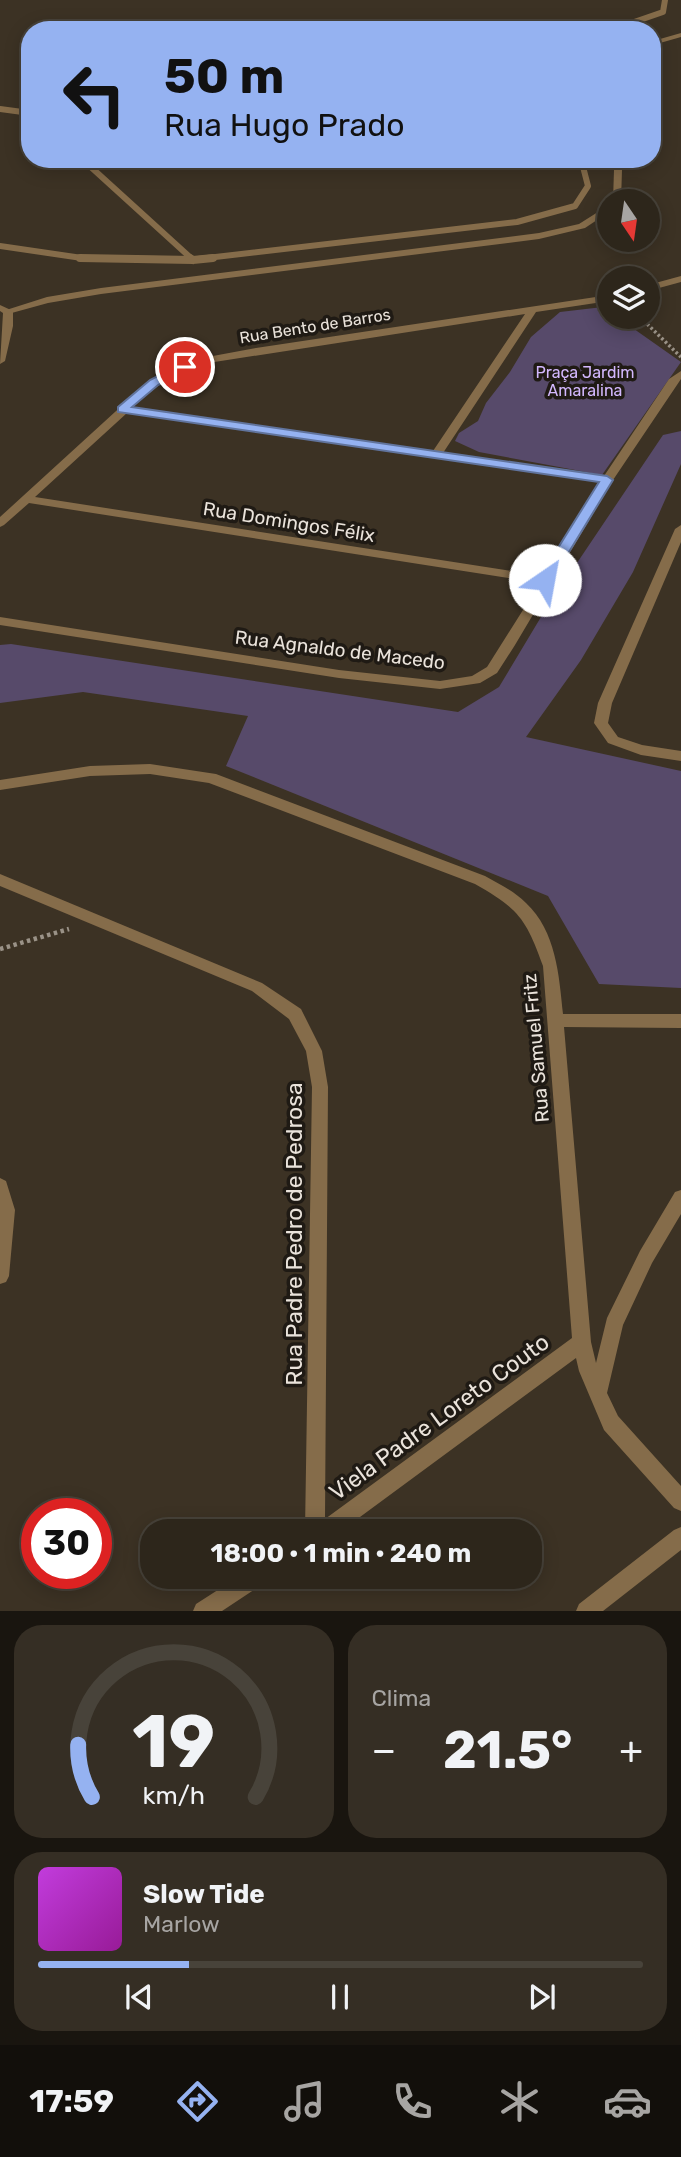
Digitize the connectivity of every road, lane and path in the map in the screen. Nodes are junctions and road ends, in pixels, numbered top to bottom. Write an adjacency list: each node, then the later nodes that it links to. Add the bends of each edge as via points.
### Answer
1 (665, 0): 2 (lane, via 663,12)
2 (637, 21)
3 (681, 35): 4 (street)
4 (661, 41)
5 (0, 109): 6 (lane)
6 (21, 112)
7 (92, 168): 13 (lane)
8 (583, 168): 13 (lane, via 588,186 575,206 517,222)
9 (617, 168): 10 (street)
10 (617, 189)
11 (597, 216): 17 (street, via 582,226 539,236 101,291)
12 (0, 246): 13 (lane, via 82,258)
13 (193, 260)
14 (681, 279): 15 (street)
15 (660, 285)
16 (597, 300): 18 (street, Rua Bento de Barros)
17 (4, 310): 21 (street, via 8,326)
18 (532, 310): 23 (street, Rua Bento de Barros, via 206,360 154,382); 24 (street)
19 (652, 329): 20 (path)
20 (681, 357)
21 (0, 361)
22 (681, 374): 25 (street, Rua Agnaldo de Macedo)
23 (122, 409): 24 (street); 26 (street, Rua Bento de Barros)
24 (437, 453): 25 (street)
25 (607, 480): 29 (street, Rua Agnaldo de Macedo)
26 (27, 499): 27 (street, Rua Bento de Barros); 29 (street, Rua Domingos Félix)
27 (0, 523)
28 (681, 529): 31 (street, via 605,703 601,723 613,740)
29 (545, 580): 30 (street, Rua Agnaldo de Macedo, via 492,670 475,681 440,685)
30 (0, 621)
31 (681, 756)
32 (0, 785): 36 (street, Rua Samuel Fritz, via 90,771 150,769 211,778 480,880 516,900 536,925 551,966)
33 (0, 880): 34 (street, Rua Padre Pedro de Pedrosa)
34 (97, 921): 35 (path); 44 (street, Rua Padre Pedro de Pedrosa, via 257,987 295,1014 314,1051 320,1087)
35 (0, 949)
36 (557, 1020): 37 (street); 41 (street, Rua Samuel Fritz)
37 (681, 1021)
38 (0, 1186): 40 (street, via 6,1210)
39 (681, 1198): 42 (street, via 614,1324)
40 (0, 1276)
41 (582, 1342): 42 (street, Rua Samuel Fritz); 45 (street, Viela Padre Loreto Couto)
42 (598, 1393): 43 (street, Rua Samuel Fritz, via 611,1423)
43 (681, 1501)
44 (315, 1519)
45 (341, 1519)
46 (681, 1537): 49 (street)
47 (237, 1589): 48 (street)
48 (203, 1611)
49 (586, 1611)

